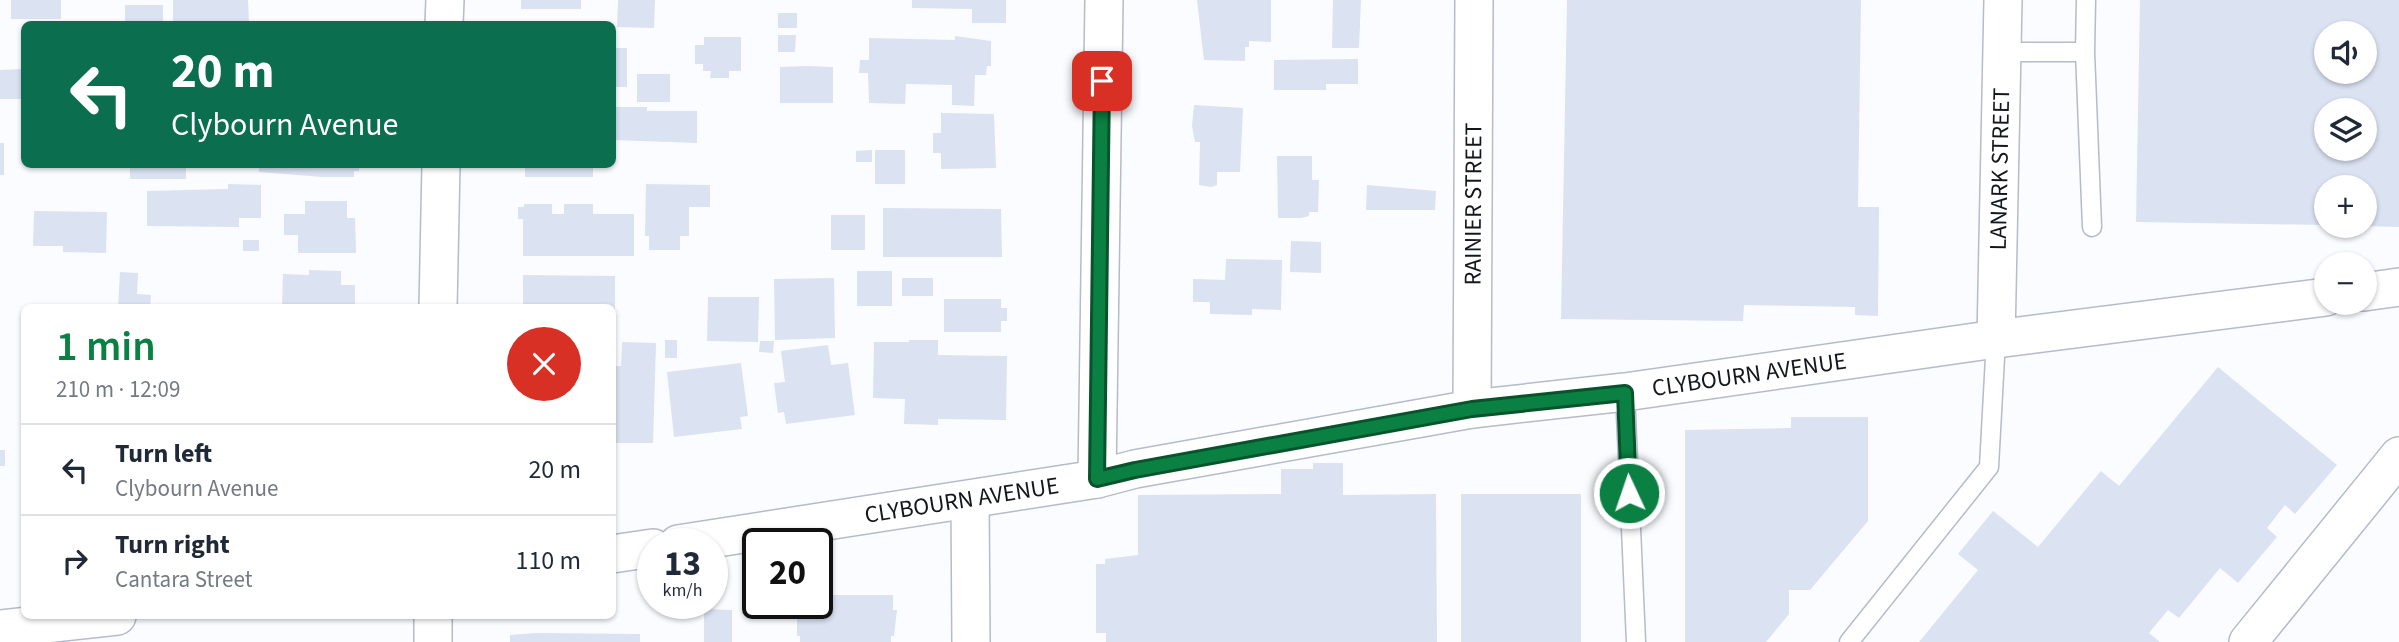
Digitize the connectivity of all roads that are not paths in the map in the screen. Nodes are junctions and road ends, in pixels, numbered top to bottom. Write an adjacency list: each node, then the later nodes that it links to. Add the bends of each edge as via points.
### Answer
1 (445, 0): 6 (street)
2 (1104, 0): 19 (street)
3 (1474, 0): 17 (street, RAINIER STREET)
4 (2003, 0): 7 (street, LANARK STREET)
5 (2086, 0): 8 (lane)
6 (444, 21)
7 (2002, 52): 8 (lane); 15 (street, LANARK STREET)
8 (2085, 52): 10 (lane)
9 (441, 168): 14 (street)
10 (2092, 227)
11 (2399, 288): 12 (street)
12 (2377, 291)
13 (2314, 299): 15 (street, CLYBOURN AVENUE)
14 (438, 304)
15 (1996, 339): 16 (street, CLYBOURN AVENUE); 30 (lane, via 1989,467)
16 (1625, 393): 17 (street, CLYBOURN AVENUE); 29 (lane)
17 (1472, 409): 19 (street, CLYBOURN AVENUE)
18 (2399, 456): 31 (street)
19 (1097, 479): 20 (street, CLYBOURN AVENUE)
20 (970, 500): 21 (street, CLYBOURN AVENUE); 28 (street)
21 (728, 536)
22 (637, 550): 23 (street)
23 (616, 553)
24 (90, 619): 26 (street)
25 (433, 619): 27 (street)
26 (0, 629)
27 (433, 642)
28 (971, 642)
29 (1636, 642)
30 (1849, 642)
31 (2248, 642)

